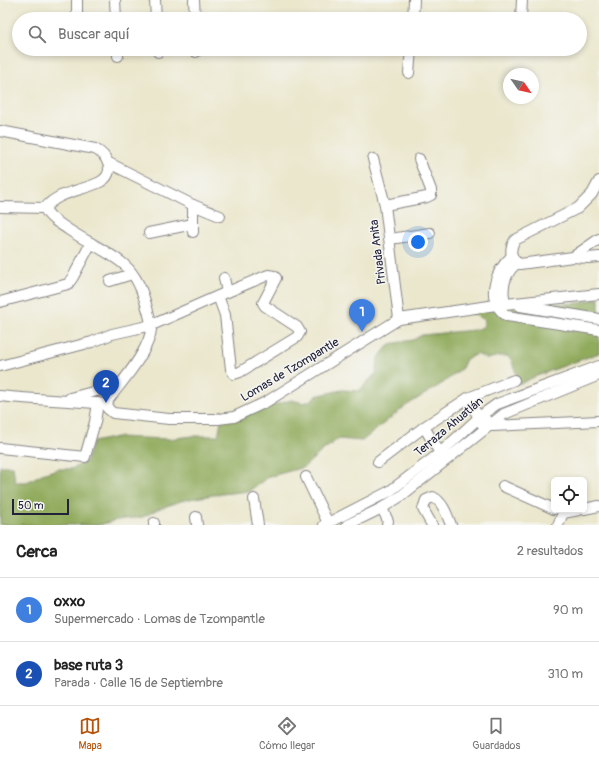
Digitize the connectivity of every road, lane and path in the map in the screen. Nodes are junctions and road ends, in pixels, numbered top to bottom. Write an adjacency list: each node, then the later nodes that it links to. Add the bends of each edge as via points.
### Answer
1 (77, 0): 7 (street)
2 (115, 0): 8 (street)
3 (155, 0): 9 (street)
4 (194, 0): 10 (street)
5 (414, 0): 11 (street)
6 (522, 0): 12 (street)
7 (77, 12)
8 (116, 12)
9 (156, 12)
10 (195, 12)
11 (413, 12)
12 (521, 12)
13 (410, 56): 14 (street)
14 (409, 72)
15 (0, 131): 18 (street, via 95,149 104,154)
16 (373, 159): 21 (street, Privada Anita)
17 (420, 159): 21 (street, via 431,195)
18 (109, 163): 20 (street); 23 (street, via 108,174 100,182 60,196)
19 (599, 181): 32 (street, via 592,194 578,208 515,240 511,248)
20 (193, 205): 24 (street); 25 (street, via 193,228)
21 (386, 205): 27 (street, Privada Anita)
22 (0, 207): 23 (street)
23 (45, 208): 29 (street, via 52,218)
24 (220, 216)
25 (149, 233)
26 (430, 233): 27 (street)
27 (390, 239): 40 (street, Privada Anita)
28 (599, 240): 30 (street)
29 (91, 243): 33 (street, via 121,262); 38 (street, via 68,284)
30 (573, 257): 31 (street); 32 (street, via 520,264)
31 (599, 257)
32 (514, 259): 39 (street, via 505,279)
33 (132, 274): 35 (street); 42 (street, via 144,296)
34 (224, 278): 36 (street)
35 (110, 281)
36 (223, 294): 36 (street, via 274,276 275,281 263,303 297,327 299,335 234,374 231,369); 42 (street)
37 (599, 294): 39 (street, Lomas de Tzompantle)
38 (0, 302)
39 (500, 304): 40 (street, Lomas de Tzompantle); 41 (street); 43 (street, via 507,316)
40 (399, 319): 52 (street, Lomas de Tzompantle, via 266,402 240,415 218,419 169,420 113,413)
41 (599, 319)
42 (152, 325): 44 (street); 48 (street, via 146,347)
43 (599, 330)
44 (0, 366)
45 (599, 366): 53 (street, Terraza Ahuatlán, via 497,404)
46 (599, 375): 56 (street, Terraza Ahuatlán, via 504,414)
47 (514, 380): 50 (street)
48 (120, 384): 51 (street); 52 (street)
49 (0, 396): 51 (street)
50 (468, 398): 53 (street); 55 (street)
51 (64, 400): 52 (street, Lomas de Tzompantle)
52 (104, 405): 57 (street, via 95,422 85,457)
53 (481, 416): 56 (street); 58 (street, Terraza Ahuatlán)
54 (599, 421): 56 (street)
55 (424, 427): 58 (street); 59 (street)
56 (487, 427): 61 (street, Terraza Ahuatlán)
57 (0, 448)
58 (440, 453): 70 (street, Terraza Ahuatlán, via 390,491)
59 (378, 462)
60 (306, 477): 70 (street)
61 (418, 483): 64 (street); 66 (street, Terraza Ahuatlán)
62 (503, 486): 67 (street)
63 (254, 499): 71 (street)
64 (428, 499): 74 (street, via 423,509); 75 (street, via 433,497 438,500)
65 (599, 506): 68 (street)
66 (382, 508): 72 (street, Terraza Ahuatlán); 73 (street, via 388,521)
67 (551, 508)
68 (587, 508)
69 (558, 513): 76 (street)
70 (326, 524)
71 (258, 525)
72 (347, 525)
73 (387, 525)
74 (432, 525)
75 (451, 525)
76 (558, 525)

